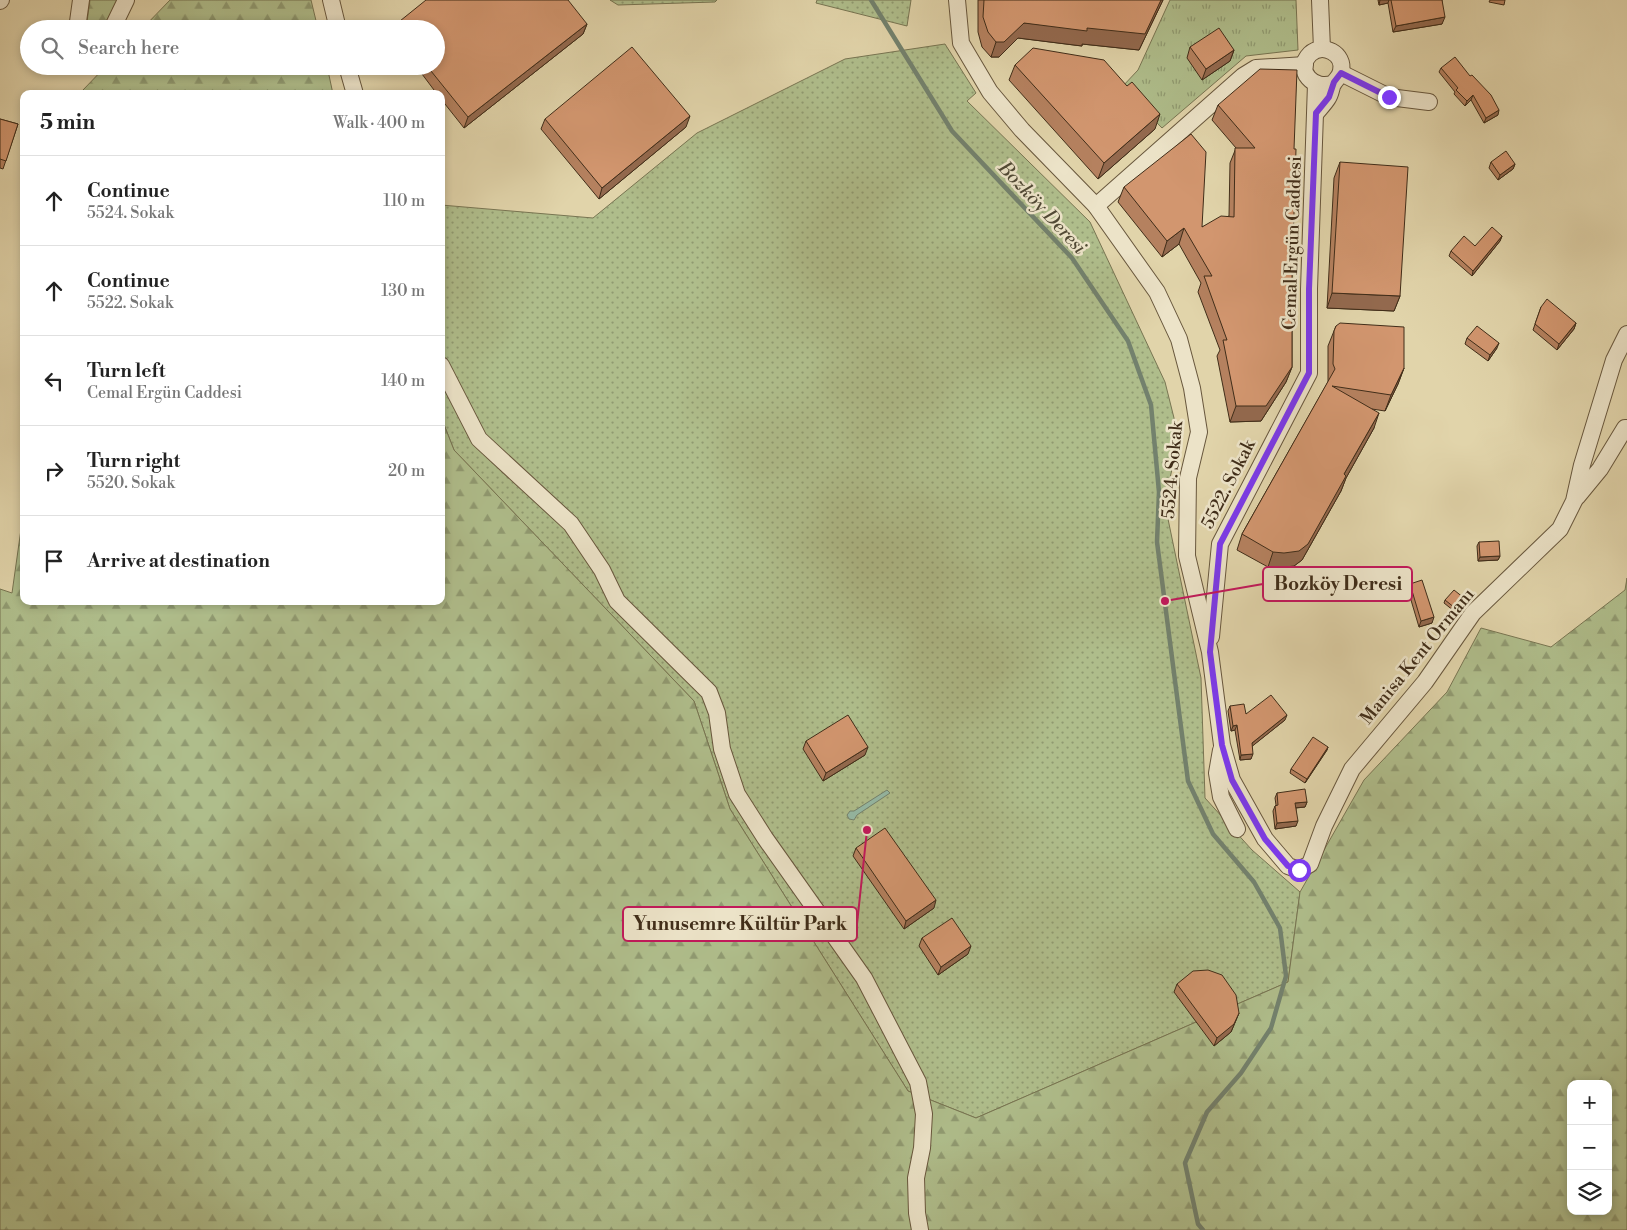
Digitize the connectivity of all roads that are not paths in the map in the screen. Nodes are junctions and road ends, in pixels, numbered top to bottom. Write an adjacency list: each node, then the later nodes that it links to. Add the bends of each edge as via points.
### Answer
1 (81, 0): 6 (street)
2 (126, 0): 7 (street)
3 (331, 0): 8 (street)
4 (957, 0): 17 (street, 5524. Sokak, via 961,43 990,92)
5 (1320, 0): 9 (street)
6 (78, 20)
7 (116, 20)
8 (336, 20)
9 (1322, 49): 10 (street, via 1311,54); 12 (street, via 1338,56 1342,67)
10 (1305, 65): 13 (street, via 1307,76); 17 (street, via 1256,68 1243,76)
11 (350, 75): 14 (street)
12 (1337, 78): 13 (street, via 1328,85); 15 (street, via 1389,97); 16 (street, via 1329,97)
13 (1316, 84): 16 (street, Cemal Ergün Caddesi)
14 (354, 90)
15 (1429, 102)
16 (1316, 113): 20 (street, Cemal Ergün Caddesi)
17 (1096, 206): 23 (street, 5524. Sokak, via 1157,292 1179,339 1192,388 1199,432 1188,478 1187,556)
18 (1627, 334): 22 (street, Manisa Kent Ormanı, via 1611,369)
19 (445, 373): 27 (street, via 479,439 572,524 602,570 617,601 708,692 718,713 722,749 737,794 864,978 918,1082 924,1114 916,1178)
20 (1309, 373): 23 (street, 5522. Sokak, via 1220,544)
21 (1627, 428): 22 (street)
22 (1574, 501): 26 (street, Manisa Kent Ormanı, via 1560,529 1473,613 1425,682 1352,769 1324,826 1310,864)
23 (1210, 652): 24 (street, 5524. Sokak)
24 (1222, 745): 25 (street, via 1217,773 1221,797); 26 (street, 5524. Sokak, via 1232,780 1265,839 1288,866)
25 (1236, 829)
26 (1299, 870)
27 (920, 1230)

